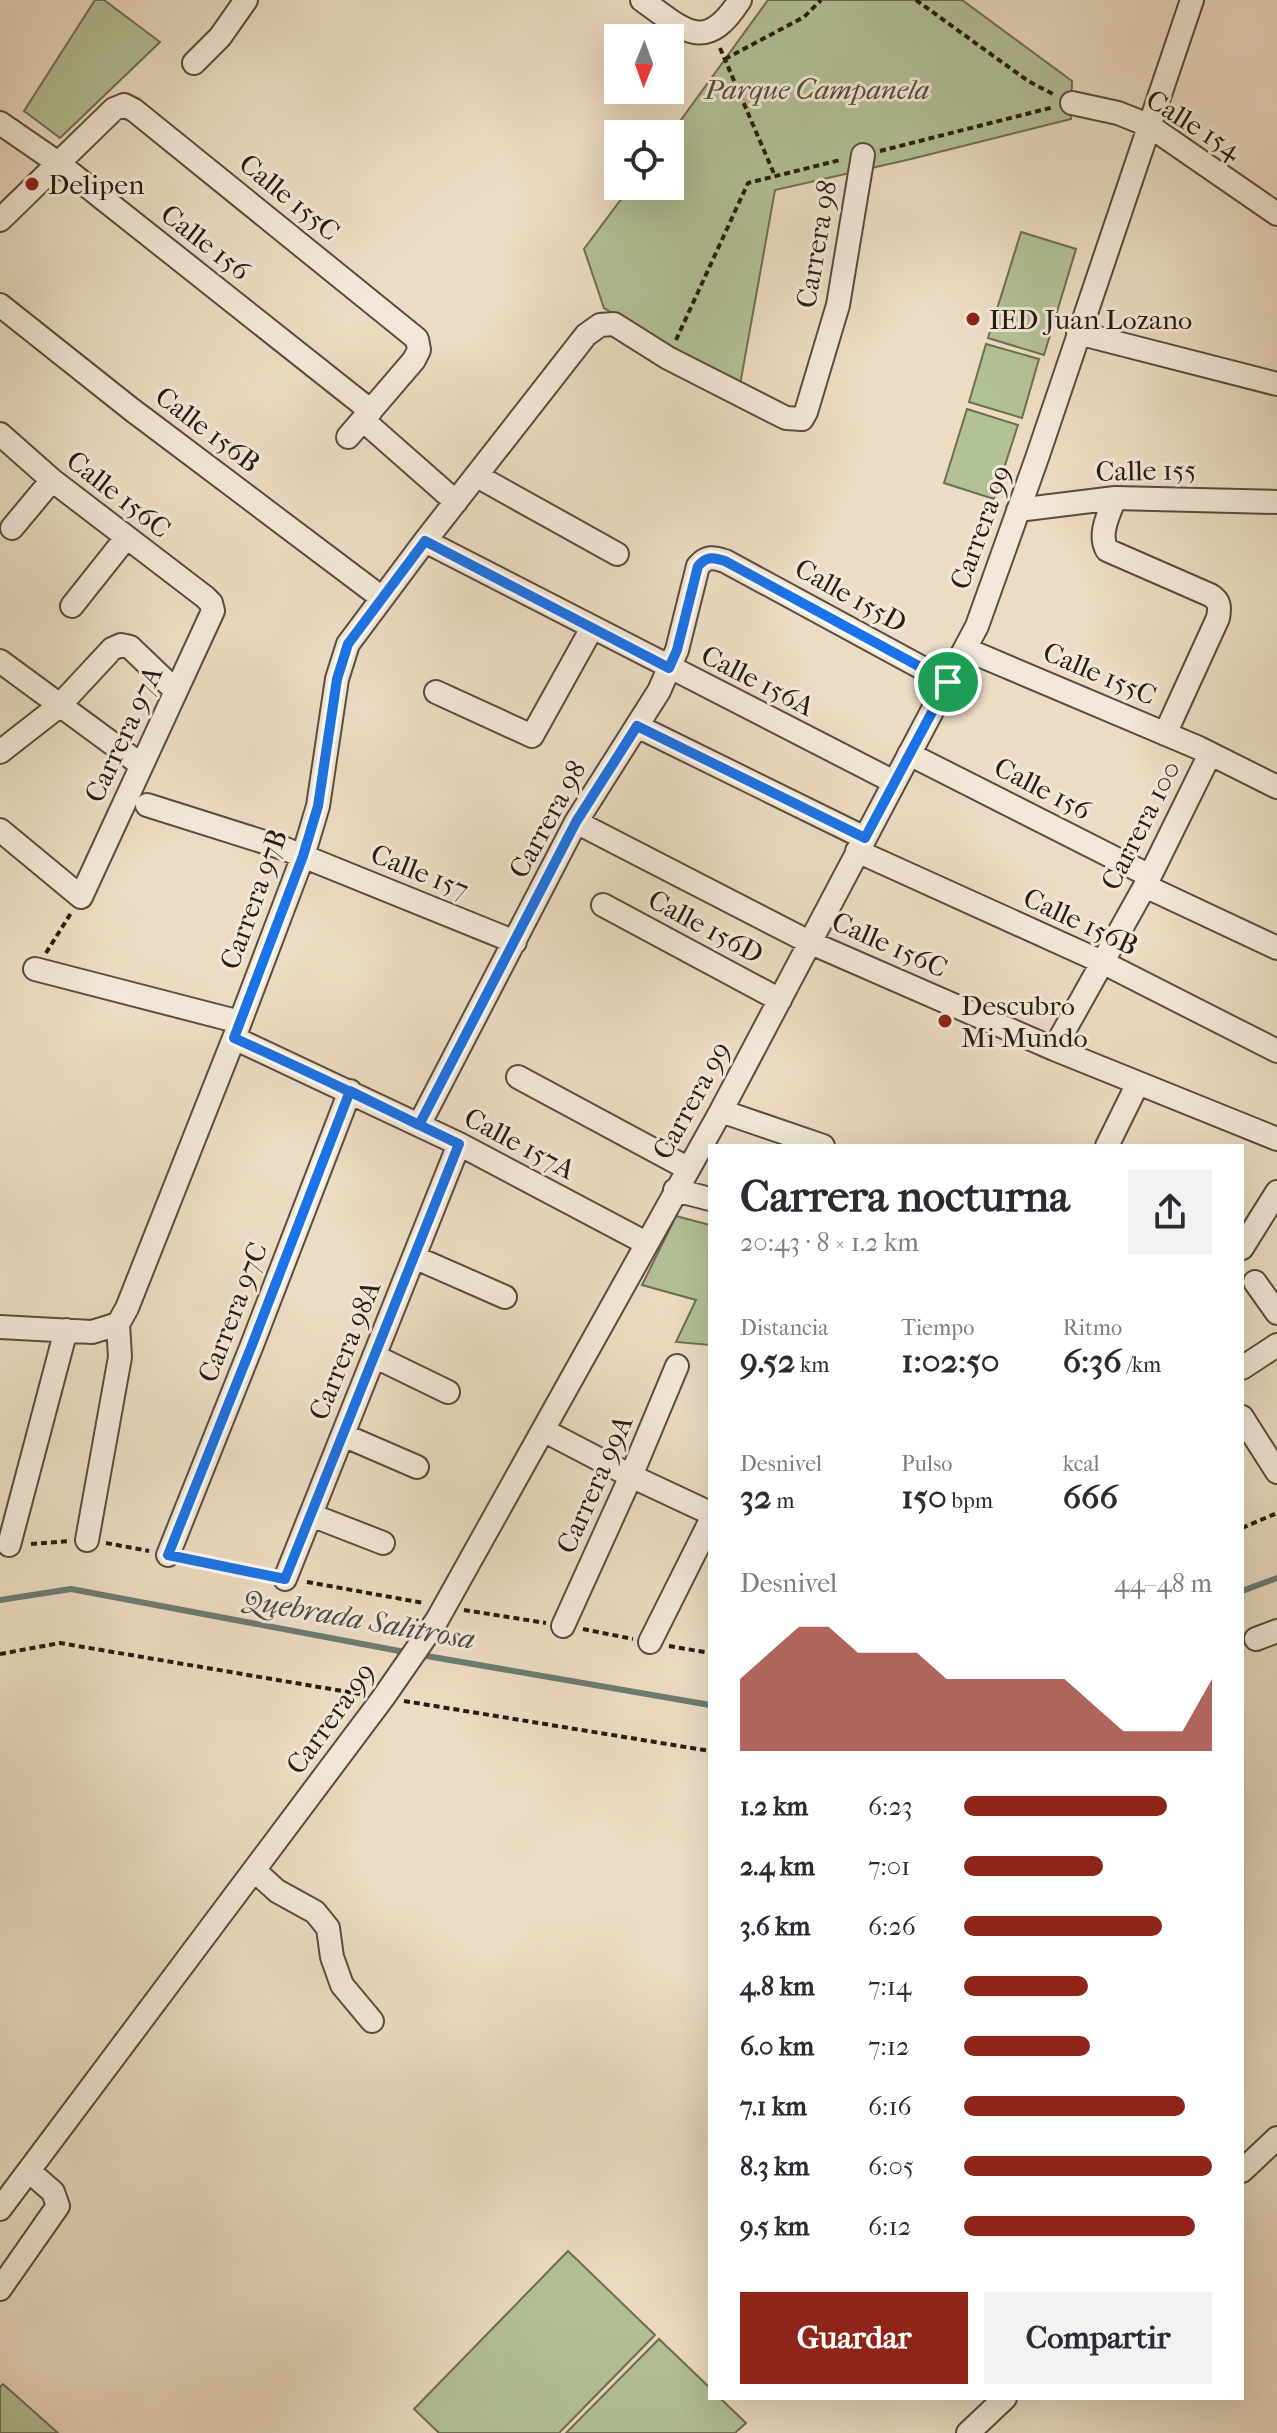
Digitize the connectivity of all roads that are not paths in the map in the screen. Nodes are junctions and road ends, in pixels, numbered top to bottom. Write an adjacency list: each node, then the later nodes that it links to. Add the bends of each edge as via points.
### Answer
1 (246, 0): 5 (street)
2 (642, 0): 3 (street, via 695,33 712,31)
3 (740, 0)
4 (1192, 0): 8 (street, Carrera 99)
5 (194, 63)
6 (1072, 103): 8 (street, Calle 154)
7 (0, 123): 10 (street, Calle 156)
8 (1148, 125): 11 (street, Calle 154); 14 (street, Carrera 99)
9 (863, 155): 15 (street, Carrera 98, via 838,305 802,419 786,418 614,324 600,325)
10 (58, 163): 12 (street); 17 (street, Calle 156); 17 (street, Calle 155C, via 124,105 408,330 417,339 414,360)
11 (1277, 214)
12 (0, 220)
13 (0, 305): 31 (street, Calle 156B)
14 (1078, 333): 16 (street); 24 (street, Carrera 99)
15 (586, 335): 19 (street, Carrera 97B)
16 (1277, 384)
17 (361, 423): 22 (street, Calle 156)
18 (0, 434): 20 (street, Calle 156C)
19 (477, 476): 22 (street, Carrera 97B); 28 (street)
20 (52, 480): 25 (street); 26 (street, Calle 156C)
21 (1115, 498): 23 (street, Calle 155); 24 (street, Calle 155); 42 (street, Carrera 100, via 1103,533 1107,550 1210,595 1220,608)
22 (456, 502): 27 (street, Carrera 97B)
23 (1277, 502)
24 (1018, 510): 34 (street, Carrera 99)
25 (12, 528)
26 (126, 538): 30 (street, Calle 156C); 32 (street)
27 (425, 541): 31 (street, Carrera 97B); 33 (street, Calle 156A)
28 (617, 554)
29 (725, 561): 36 (street, Carrera 98, via 714,557 698,566); 37 (street, Calle 155D)
30 (205, 597): 38 (street, Carrera 97A, via 213,611)
31 (382, 598): 53 (street, Carrera 97B, via 348,644 337,679 318,806)
32 (72, 606)
33 (592, 628): 36 (street, Calle 156A); 39 (street, via 532,736)
34 (965, 649): 37 (street, Carrera 99); 42 (street, Calle 155C)
35 (0, 661): 40 (street)
36 (669, 668): 41 (street, Carrera 98); 47 (street, Calle 156A)
37 (948, 682): 44 (street, Carrera 99)
38 (176, 691): 40 (street, via 130,647 121,645); 46 (street, Carrera 97A)
39 (436, 692)
40 (59, 706): 43 (street); 46 (street)
41 (637, 726): 50 (street, Carrera 98); 52 (street, Calle 156B)
42 (1165, 734): 45 (street, Calle 155C)
43 (0, 752)
44 (909, 754): 47 (street, Carrera 99); 54 (street, Calle 156)
45 (1210, 754): 48 (street, Calle 155C); 54 (street, Carrera 100)
46 (140, 764): 51 (street, Carrera 97A, via 81,897)
47 (894, 782): 52 (street, Carrera 99)
48 (1277, 787)
49 (147, 805): 53 (street, Calle 157)
50 (576, 822): 56 (street, Carrera 98); 57 (street, Calle 156C)
51 (0, 830)
52 (861, 844): 57 (street, Carrera 99); 59 (street, Calle 156B)
53 (303, 856): 56 (street, Calle 157); 62 (street, Carrera 97B)
54 (1148, 881): 58 (street, Calle 156); 59 (street, Carrera 100)
55 (603, 905): 61 (street, Calle 156D)
56 (515, 942): 69 (street, Carrera 98)
57 (809, 942): 61 (street, Carrera 99); 63 (street, Calle 156C)
58 (1277, 948)
59 (1102, 962): 63 (street, Carrera 100); 64 (street, Calle 156B)
60 (35, 969): 62 (street, Calle 157A)
61 (780, 1000): 68 (street, Carrera 99)
62 (237, 1030): 67 (street, Calle 157A); 84 (street, Carrera 97B)
63 (1054, 1049): 66 (street, Calle 156C)
64 (1277, 1051)
65 (518, 1077): 74 (street)
66 (1138, 1083): 70 (street, Calle 156C); 73 (street)
67 (350, 1091): 69 (street, Calle 157A); 104 (street, Carrera 97C)
68 (721, 1111): 72 (street); 74 (street, Carrera 99)
69 (419, 1125): 71 (street, Calle 157A)
70 (1277, 1139)
71 (459, 1144): 78 (street, Calle 157A); 80 (street, Carrera 98A)
72 (817, 1144)
73 (1108, 1144)
74 (687, 1168): 75 (street, Carrera 99)
75 (675, 1190): 77 (street); 78 (street, Carrera 99)
76 (1277, 1192): 79 (street)
77 (708, 1198)
78 (646, 1243): 93 (street, Carrera 99)
79 (1244, 1245)
80 (414, 1257): 82 (street); 88 (street, Carrera 98A)
81 (1255, 1282): 83 (street)
82 (505, 1297)
83 (1277, 1313)
84 (118, 1324): 86 (street, via 102,1331); 101 (street, Carrera 97B, via 120,1357)
85 (0, 1328): 86 (street)
86 (66, 1330): 103 (street)
87 (1277, 1345): 90 (street)
88 (374, 1356): 91 (street); 94 (street, Carrera 98A)
89 (677, 1366): 97 (street, Carrera 99A)
90 (1244, 1367)
91 (448, 1392)
92 (1244, 1420): 96 (street)
93 (543, 1430): 97 (street); 108 (street, Carrera 99, via 441,1614)
94 (343, 1435): 95 (street); 99 (street, Carrera 98A)
95 (417, 1467)
96 (1277, 1472)
97 (631, 1476): 98 (street); 106 (street, Carrera 99A)
98 (708, 1512)
99 (311, 1515): 102 (street); 105 (street, Carrera 98A)
100 (708, 1526): 107 (street)
101 (87, 1540)
102 (383, 1543)
103 (9, 1545)
104 (168, 1555)
105 (285, 1579)
106 (563, 1626)
107 (650, 1642)
108 (254, 1870): 109 (street, via 277,1891 315,1912 328,1928 342,1985); 112 (street, Carrera 99)
109 (372, 2021)
110 (1277, 2138): 111 (street)
111 (1244, 2169)
112 (29, 2171): 113 (street, Carrera 99); 114 (street, via 53,2192 58,2206)
113 (0, 2209)
114 (0, 2289)
115 (1003, 2400): 116 (street)
116 (968, 2433)

